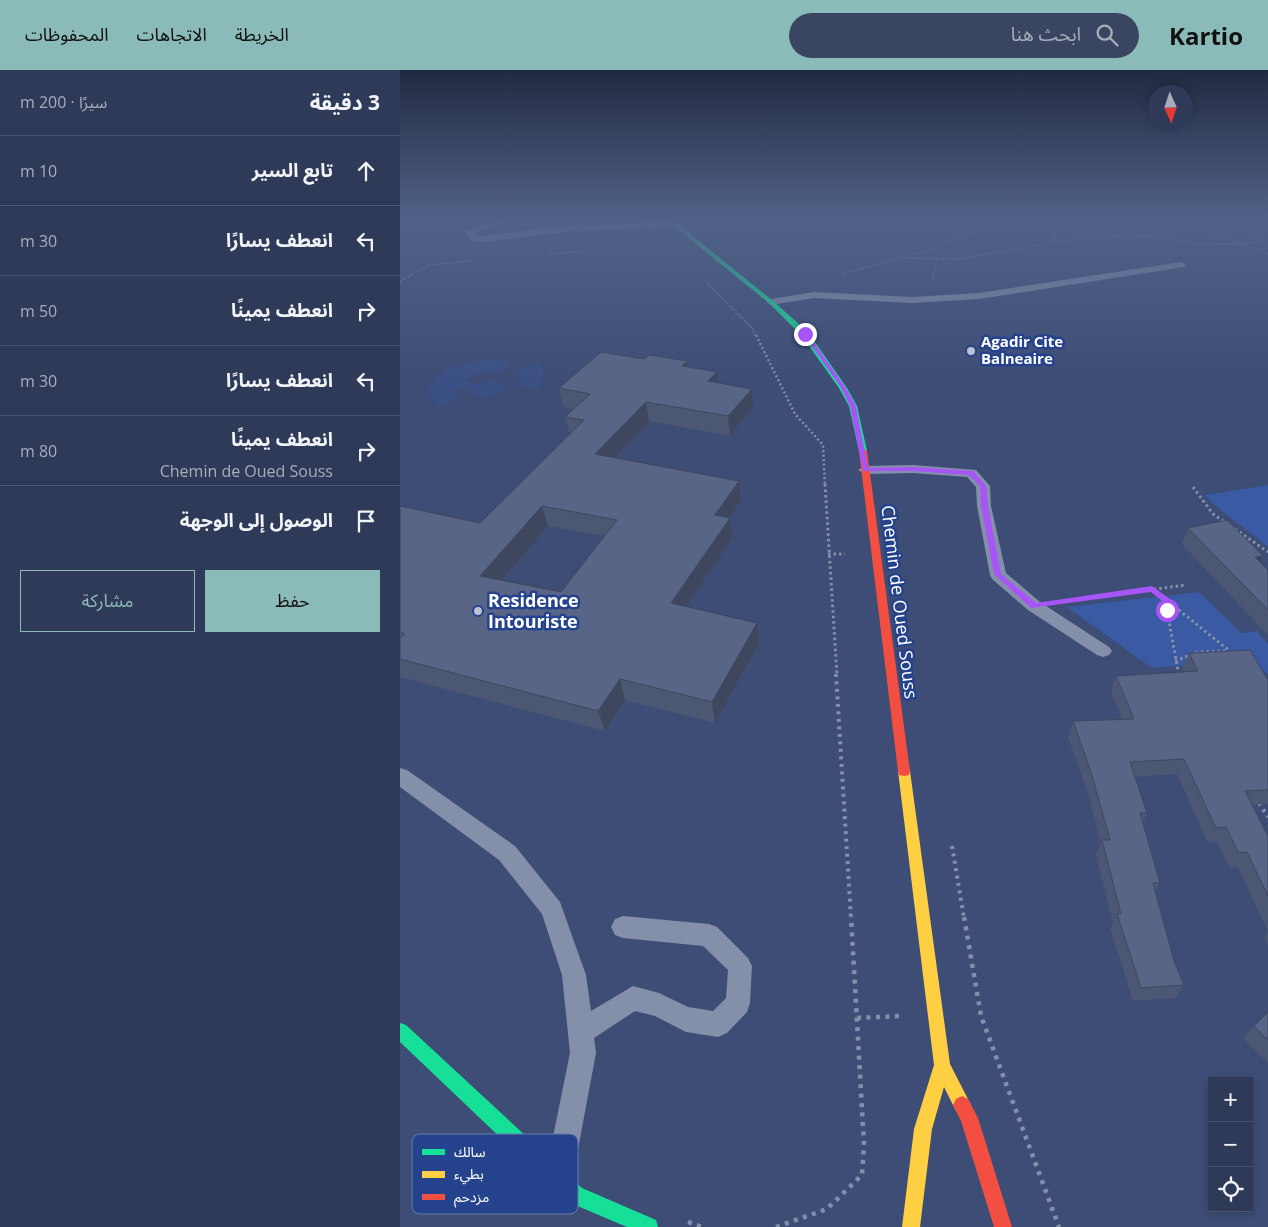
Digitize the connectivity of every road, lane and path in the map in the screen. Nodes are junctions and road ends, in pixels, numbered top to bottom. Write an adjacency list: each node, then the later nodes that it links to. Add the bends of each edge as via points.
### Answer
1 (414, 273): 6 (path)
2 (735, 273): 7 (street, Chemin de Oued Souss)
3 (844, 273): 5 (path)
4 (1129, 273): 7 (lane, via 979,296 912,300 814,295)
5 (841, 274)
6 (400, 281)
7 (771, 302): 9 (street, Chemin de Oued Souss, via 805,334 843,388 858,423)
8 (737, 313): 33 (path, via 752,328 795,414 823,445 864,1144 862,1174 827,1209)
9 (865, 470): 15 (lane, via 971,473 983,486 998,574); 27 (street, Chemin de Oued Souss)
10 (1192, 487): 11 (path, via 1213,514)
11 (1268, 552)
12 (1186, 585): 13 (path)
13 (1152, 589): 14 (path); 15 (path)
14 (1169, 602): 17 (path); 19 (path, via 1167,610)
15 (1034, 606): 16 (lane)
16 (1103, 651)
17 (1231, 652): 18 (path); 19 (path, via 1198,652)
18 (1238, 658)
19 (1176, 661): 20 (path)
20 (1181, 679)
21 (400, 776): 26 (lane, via 507,853 552,909 574,975)
22 (1255, 796): 23 (path)
23 (1268, 817)
24 (623, 927): 26 (lane, via 709,935 740,966 738,1004 718,1024 686,1019 659,1005 633,998)
25 (400, 1031): 28 (street)
26 (580, 1032): 29 (lane, via 583,1053)
27 (942, 1065): 34 (street, Chemin de Oued Souss, via 924,1129); 35 (street, Chemin de Oued Souss, via 969,1118)
28 (510, 1134)
29 (573, 1134)
30 (578, 1193): 32 (street)
31 (1048, 1200): 36 (path)
32 (649, 1227)
33 (776, 1227)
34 (911, 1227)
35 (1003, 1227)
36 (1059, 1227)

